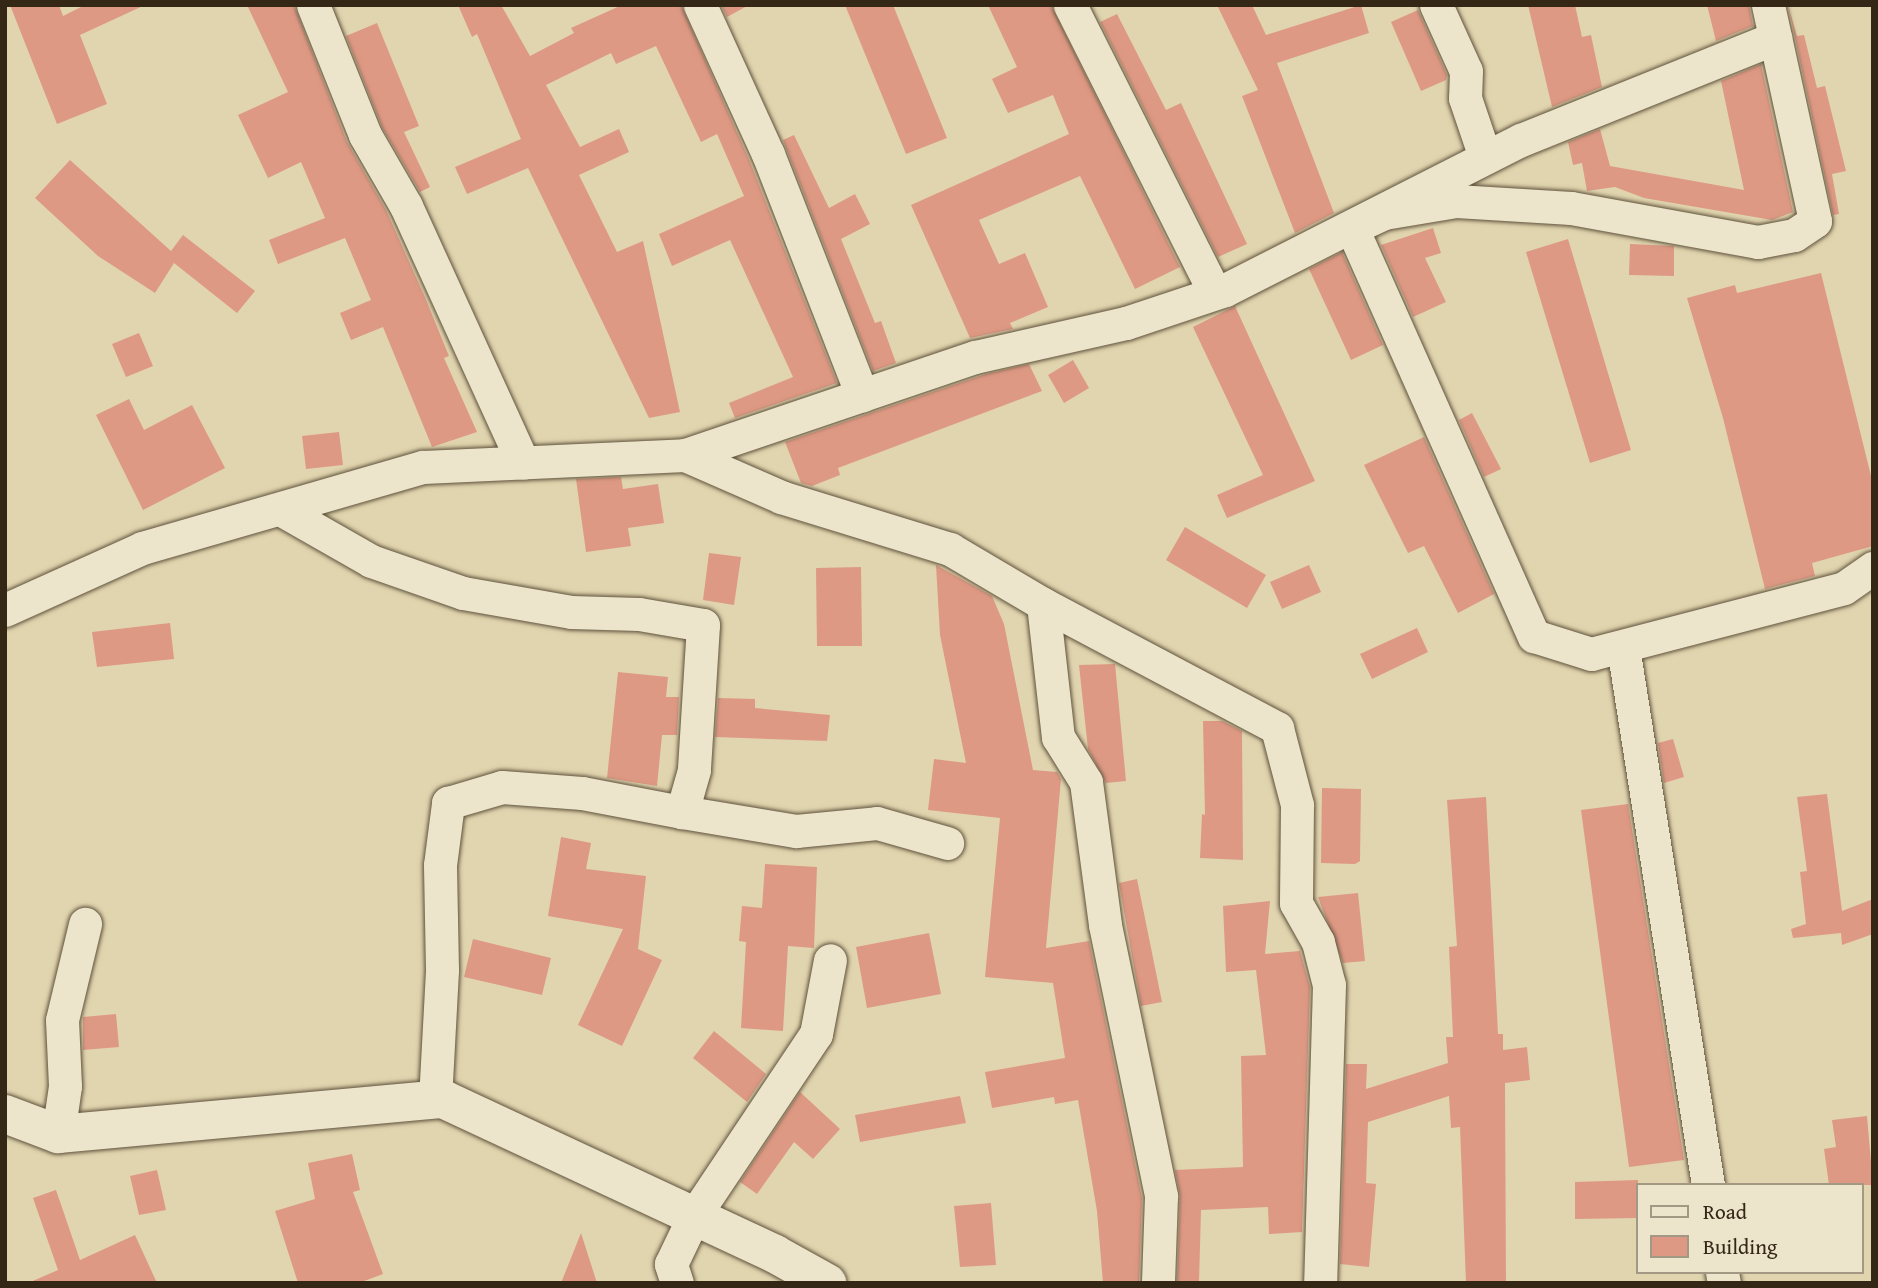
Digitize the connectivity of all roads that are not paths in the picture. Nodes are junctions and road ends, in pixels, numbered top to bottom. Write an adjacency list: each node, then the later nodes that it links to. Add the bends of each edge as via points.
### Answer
1 (313, 5): 11 (street, via 365,135 406,206)
2 (700, 5): 9 (street, via 768,154)
3 (1069, 5): 8 (street)
4 (1436, 5): 7 (street, via 1466,71 1465,98)
5 (1768, 5): 6 (street)
6 (1775, 38): 7 (street); 16 (street, via 1815,221 1794,234 1758,242 1571,208 1456,201 1384,213 1352,228 1534,636 1591,654)
7 (1485, 157): 8 (street)
8 (1215, 293): 9 (street, via 1126,323 975,357)
9 (862, 395): 10 (street)
10 (685, 455): 11 (street); 14 (street, via 781,497 950,549)
11 (523, 463): 12 (street, via 423,467)
12 (279, 509): 15 (street, via 142,548); 17 (street, via 371,561 463,593 571,612 639,614 703,625 694,770)
13 (1873, 568): 16 (street, via 1844,588)
14 (1043, 604): 28 (street, via 1058,737 1086,782 1105,925 1161,1196); 29 (street, via 1276,728 1297,805 1296,903 1318,942 1329,985)
15 (5, 610)
16 (1623, 647): 24 (street)
17 (682, 812): 18 (street, via 796,831 877,823); 21 (street, via 582,793 502,787 448,803 440,866 442,970)
18 (947, 843)
19 (85, 924): 23 (street, via 62,1020 65,1086)
20 (830, 960): 25 (street, via 816,1034)
21 (435, 1100): 23 (street); 25 (street, via 443,1099)
22 (5, 1114): 23 (street)
23 (58, 1134)
24 (1708, 1183)
25 (694, 1216): 26 (street, via 671,1264); 27 (street)
26 (677, 1283)
27 (827, 1283)
28 (1158, 1283)
29 (1320, 1283)

